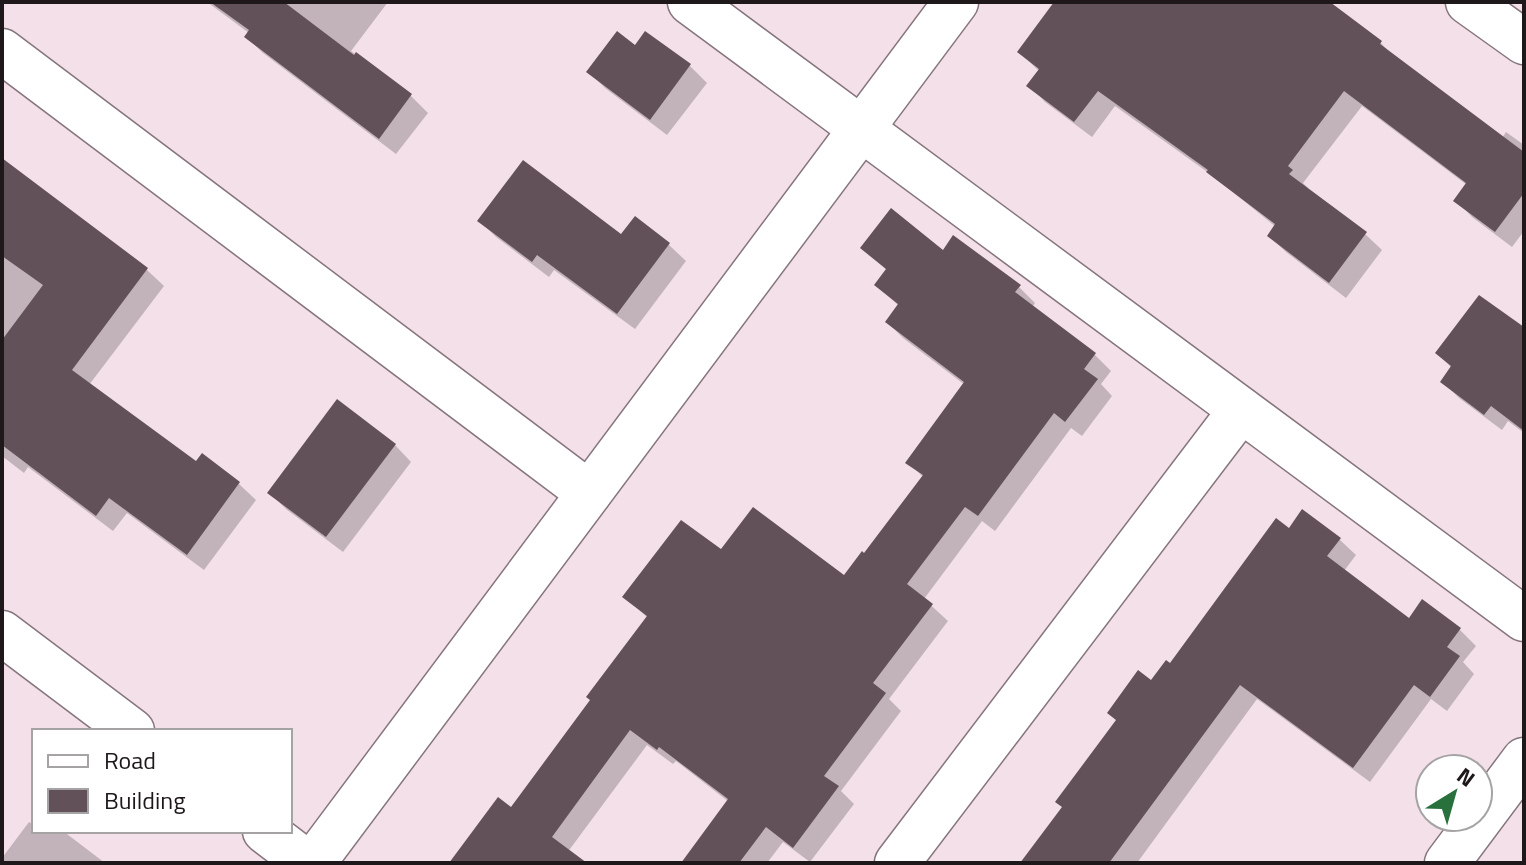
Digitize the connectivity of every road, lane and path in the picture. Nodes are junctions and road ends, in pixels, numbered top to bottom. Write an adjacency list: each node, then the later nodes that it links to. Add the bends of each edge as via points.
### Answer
1 (690, 2): 6 (street)
2 (956, 2): 6 (street)
3 (1468, 2): 4 (street)
4 (1524, 42)
5 (2, 51): 8 (street)
6 (861, 130): 7 (street); 8 (street)
7 (1241, 410): 9 (street); 15 (street)
8 (589, 493): 14 (street)
9 (1524, 619)
10 (2, 633): 11 (street)
11 (129, 729)
12 (1524, 760): 16 (street)
13 (268, 833): 14 (street)
14 (310, 863)
15 (897, 863)
16 (1447, 863)

